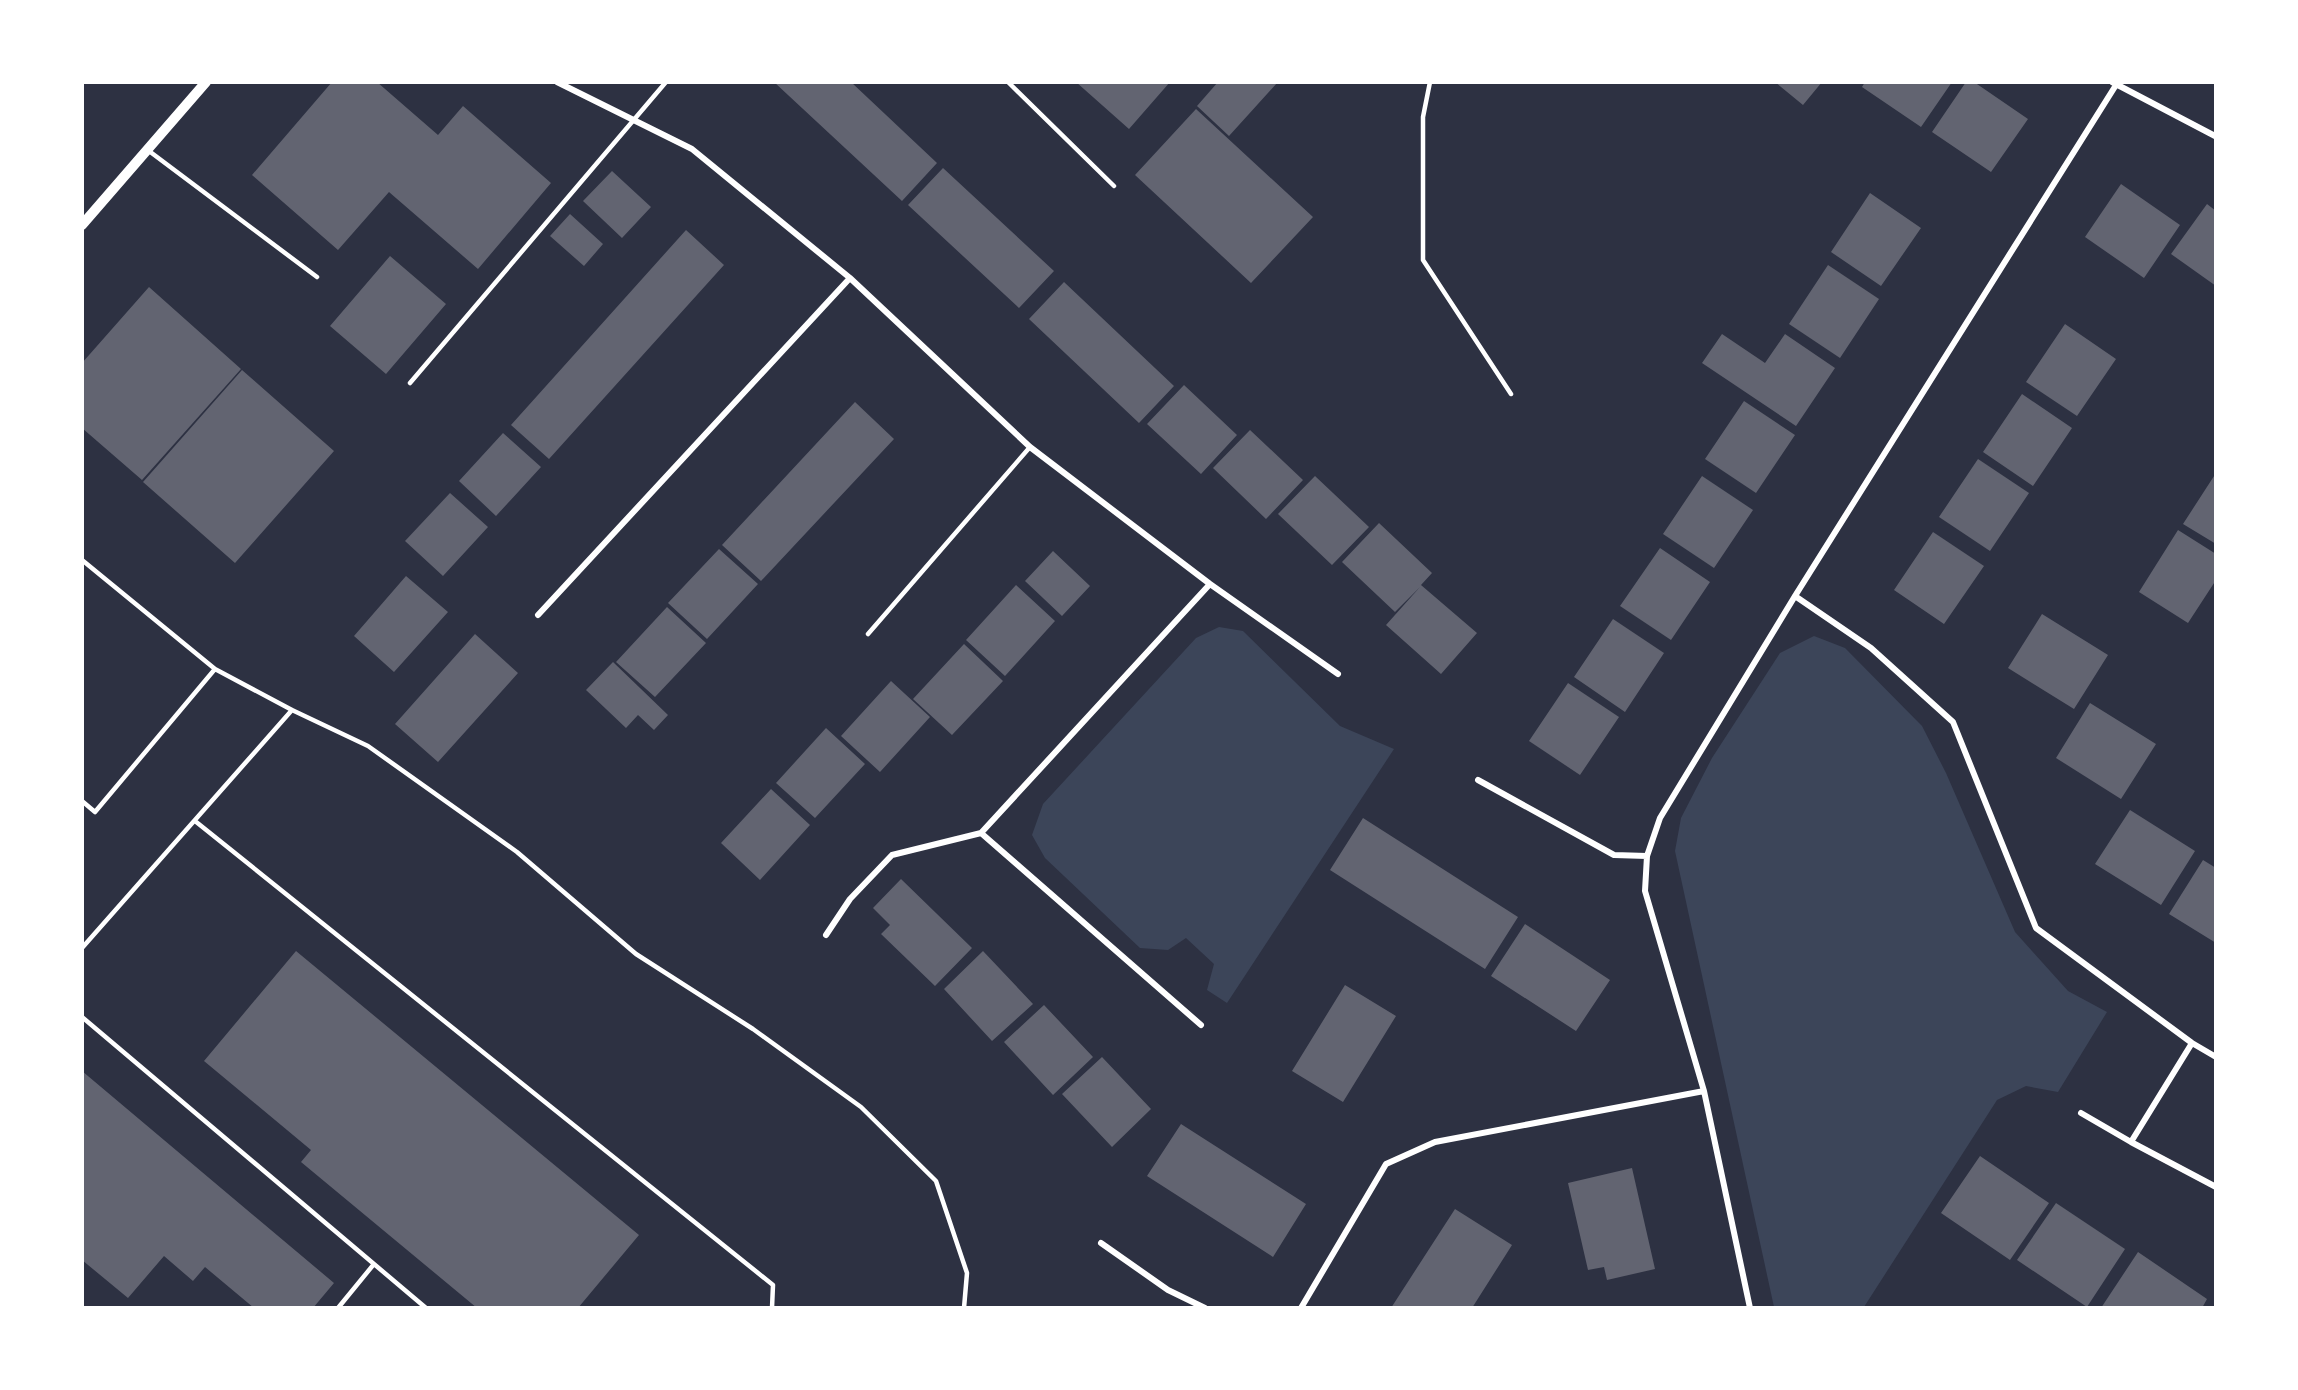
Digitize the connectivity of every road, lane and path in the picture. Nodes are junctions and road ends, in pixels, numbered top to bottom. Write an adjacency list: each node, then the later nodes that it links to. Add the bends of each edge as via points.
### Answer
1 (207, 82): 9 (street)
2 (557, 82): 7 (street)
3 (666, 82): 7 (lane)
4 (1008, 82): 10 (lane)
5 (1430, 82): 15 (lane, via 1423,117 1423,260)
6 (2114, 84): 8 (street); 19 (street)
7 (635, 120): 13 (street, via 692,149); 14 (lane)
8 (2215, 136)
9 (149, 151): 11 (street); 12 (lane)
10 (1114, 186)
11 (82, 225)
12 (317, 277)
13 (850, 278): 16 (street); 20 (street)
14 (410, 383)
15 (1511, 394)
16 (1030, 447): 18 (street); 21 (lane)
17 (82, 560): 22 (lane)
18 (1210, 584): 23 (street); 28 (street)
19 (1795, 596): 29 (street, via 1660,818); 34 (street, via 1871,648 1953,722 2036,928)
20 (538, 615)
21 (868, 634)
22 (215, 669): 24 (lane); 26 (lane, via 95,812)
23 (1338, 674)
24 (292, 710): 27 (lane); 45 (lane, via 368,746 517,852 636,954 753,1029 861,1107 936,1181 967,1273)
25 (1478, 780): 29 (street, via 1614,855)
26 (82, 801)
27 (195, 821): 31 (lane); 44 (lane, via 772,1285)
28 (981, 833): 30 (street, via 892,855 850,899); 33 (street)
29 (1647, 855): 36 (street, via 1646,891)
30 (826, 935)
31 (82, 948)
32 (82, 1017): 41 (lane)
33 (1201, 1025)
34 (2192, 1043): 35 (street); 38 (street)
35 (2216, 1057)
36 (1704, 1091): 47 (street, via 1435,1142 1386,1164); 48 (street)
37 (2080, 1113): 38 (street)
38 (2131, 1142): 39 (street)
39 (2216, 1186)
40 (1101, 1243): 46 (street, via 1168,1290)
41 (374, 1264): 42 (lane); 43 (lane)
42 (338, 1308)
43 (426, 1308)
44 (772, 1308)
45 (964, 1308)
46 (1205, 1308)
47 (1300, 1308)
48 (1750, 1308)

